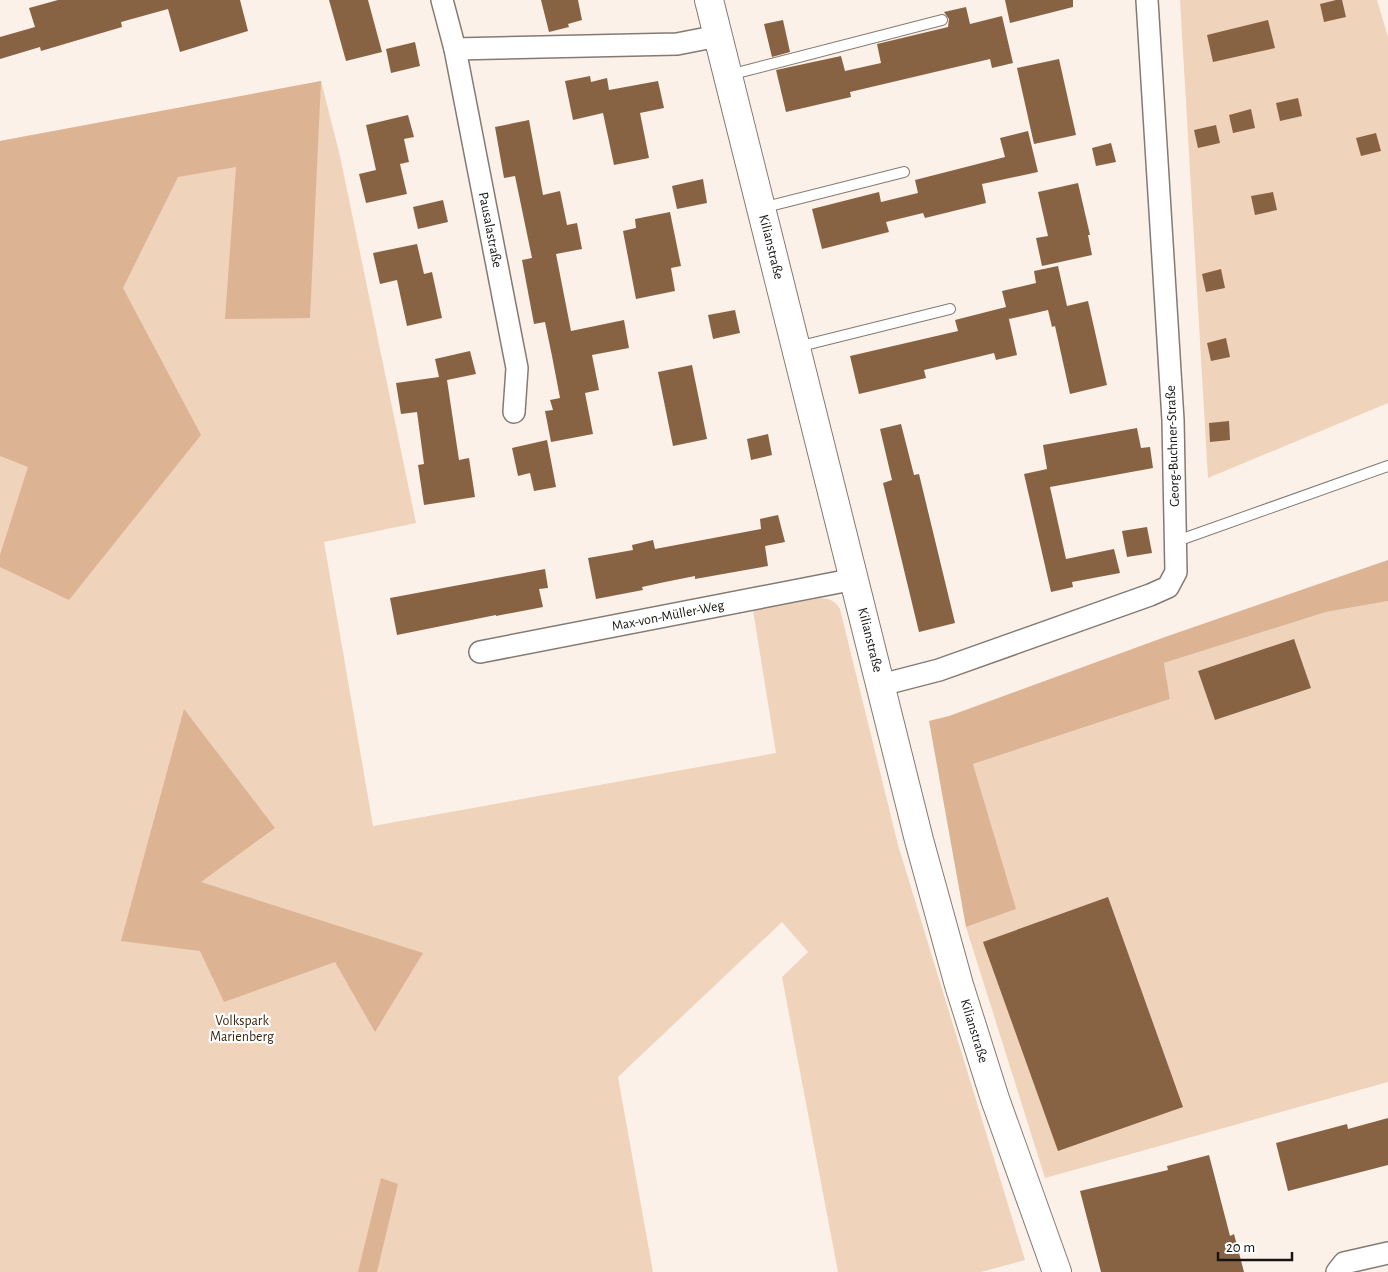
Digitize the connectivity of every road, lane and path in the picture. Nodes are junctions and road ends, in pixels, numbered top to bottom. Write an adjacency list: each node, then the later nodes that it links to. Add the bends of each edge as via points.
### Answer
1 (442, 0): 6 (street, Pausalastraße)
2 (709, 0): 5 (main road, Kilianstraße)
3 (1147, 0): 14 (street, Georg-Buchner-Straße, via 1173,420)
4 (942, 20): 7 (lane)
5 (718, 36): 6 (street, via 677,44); 7 (main road, Kilianstraße)
6 (456, 49): 12 (street, Pausalastraße, via 517,368)
7 (728, 75): 9 (main road, Kilianstraße)
8 (904, 172): 9 (lane)
9 (761, 208): 11 (main road, Kilianstraße)
10 (950, 309): 11 (lane)
11 (796, 347): 15 (main road, Kilianstraße)
12 (514, 412)
13 (1388, 466): 14 (lane)
14 (1177, 541): 17 (street, Georg-Buchner-Straße, via 1176,572 1168,587 939,670)
15 (855, 579): 16 (street, Max-von-Müller-Weg); 17 (main road, Kilianstraße)
16 (480, 652)
17 (881, 685): 19 (main road, Kilianstraße, via 959,984 998,1108)
18 (1388, 1253): 20 (street, via 1344,1264)
19 (1057, 1272)
20 (1337, 1272)

